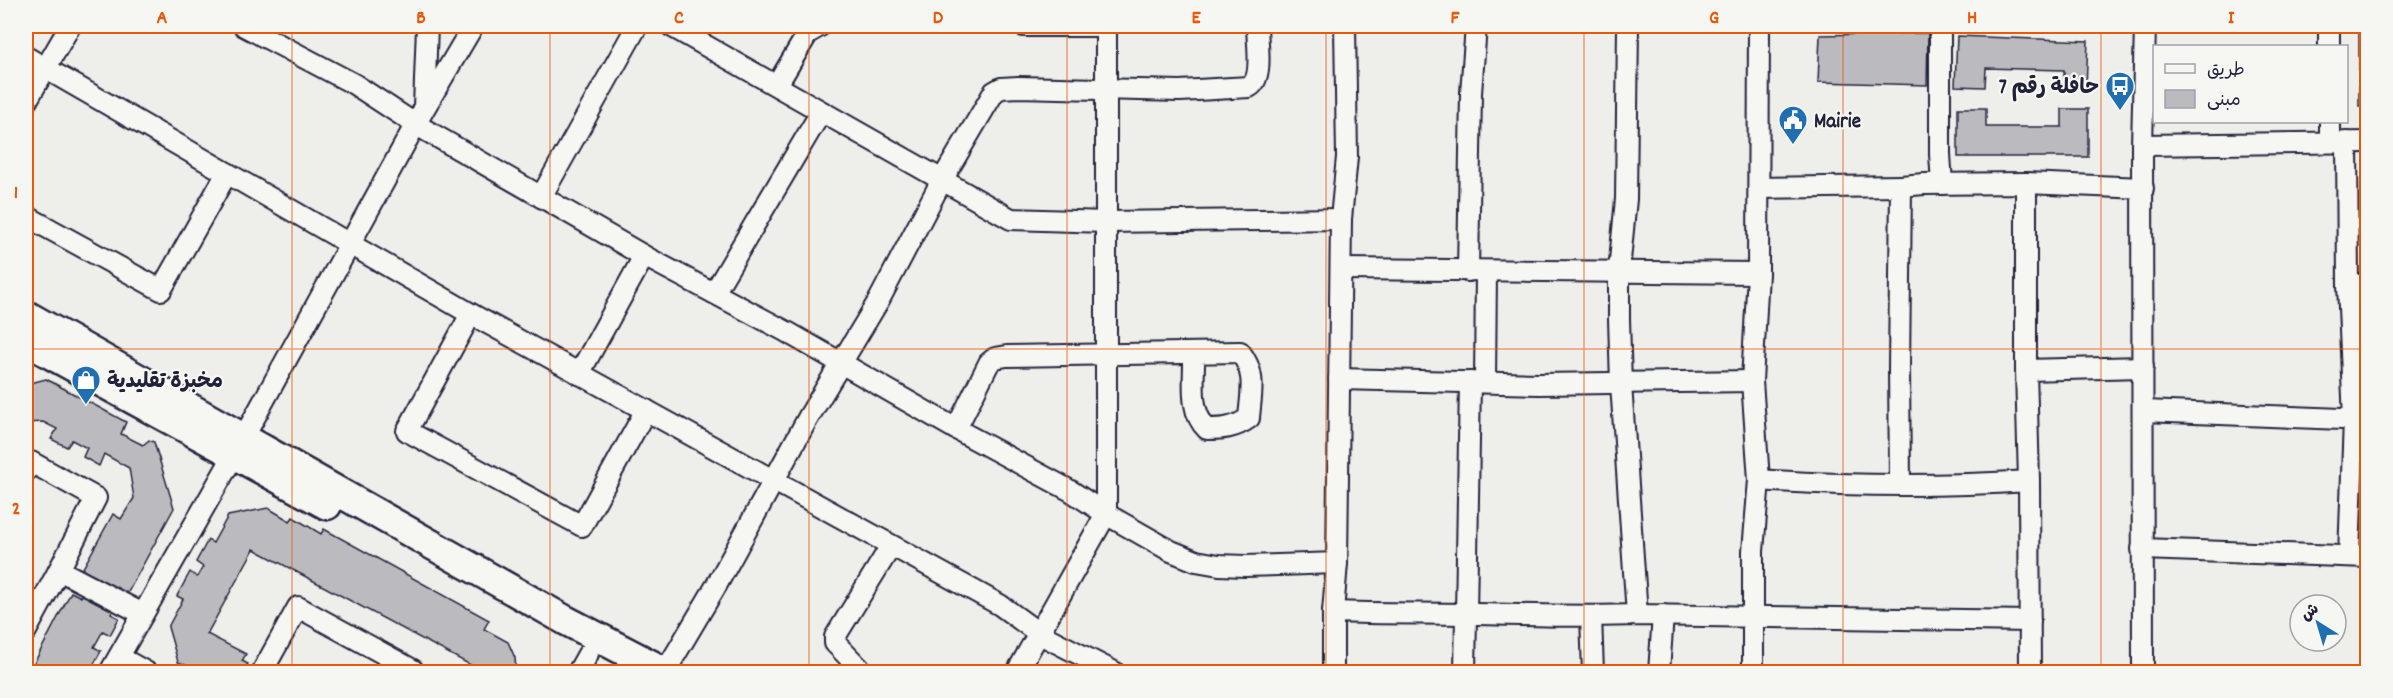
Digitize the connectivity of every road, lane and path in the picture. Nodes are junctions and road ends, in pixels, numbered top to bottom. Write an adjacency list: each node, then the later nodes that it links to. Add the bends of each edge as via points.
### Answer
1 (70, 26): 22 (street)
2 (244, 26): 19 (street)
3 (427, 26): 27 (street)
4 (473, 26): 27 (street)
5 (636, 26): 39 (street)
6 (671, 26): 23 (street)
7 (820, 26): 23 (street, via 808,33)
8 (1024, 26): 9 (street)
9 (1102, 26)
10 (1107, 26): 24 (street)
11 (1257, 26): 24 (street, via 1258,75 1249,87 1180,92)
12 (1345, 26): 41 (street, via 1347,157)
13 (1476, 26): 46 (street, via 1471,93)
14 (1628, 26): 47 (street, via 1626,199)
15 (1759, 26): 37 (street)
16 (1940, 26): 35 (street)
17 (2145, 26): 31 (street)
18 (2329, 26): 20 (street)
19 (267, 31): 27 (street, via 354,84)
20 (2329, 45)
21 (26, 57): 22 (street)
22 (45, 69): 25 (street); 32 (street)
23 (777, 85): 26 (street)
24 (1106, 88): 33 (street, via 1001,88 994,92); 42 (street)
25 (26, 102)
26 (821, 112): 33 (street); 50 (street)
27 (419, 116): 39 (street); 43 (street)
28 (2330, 123): 29 (street)
29 (2338, 142): 30 (street); 31 (street); 49 (street)
30 (2367, 142)
31 (2142, 145): 38 (street)
32 (227, 173): 40 (street, via 161,290); 43 (street)
33 (942, 180): 42 (street, via 1011,219); 56 (street, via 879,300)
34 (2026, 183): 35 (street); 38 (street); 58 (street)
35 (1942, 184): 36 (street)
36 (1901, 186): 37 (street); 73 (street)
37 (1759, 188): 48 (street)
38 (2143, 188): 57 (street)
39 (541, 197): 44 (street)
40 (26, 216)
41 (1341, 219): 42 (street); 45 (street)
42 (1106, 222): 55 (street)
43 (350, 244): 51 (street); 68 (street)
44 (644, 256): 50 (street); 59 (street)
45 (1341, 268): 46 (street); 60 (street)
46 (1477, 271): 47 (street); 62 (street)
47 (1619, 271): 48 (street); 63 (street)
48 (1758, 273): 61 (street)
49 (2358, 285): 66 (street)
50 (714, 293): 56 (street)
51 (471, 314): 59 (street); 64 (street, via 407,431 582,526)
52 (26, 315): 68 (main road)
53 (31, 350): 68 (main road)
54 (1194, 353): 55 (street)
55 (1105, 355): 67 (street, via 994,358); 74 (street)
56 (841, 362): 67 (street); 70 (street)
57 (2143, 367): 58 (street); 65 (street)
58 (2026, 370): 72 (street)
59 (579, 374): 64 (street)
60 (1339, 379): 62 (street); 78 (street)
61 (1752, 381): 63 (street); 71 (street)
62 (1477, 382): 63 (street); 82 (street)
63 (1621, 384): 83 (street)
64 (646, 410): 70 (street)
65 (2144, 411): 66 (street); 76 (street)
66 (2360, 420): 77 (street)
67 (956, 429): 74 (street)
68 (239, 446): 81 (street); 90 (main road, via 354,518 491,595); 96 (main road)
69 (26, 471): 79 (street, via 31,462 96,498)
70 (773, 480): 75 (street); 96 (street)
71 (1759, 480): 73 (street); 86 (street, via 1753,550)
72 (2030, 481): 73 (street); 87 (street)
73 (1900, 484)
74 (1106, 514): 78 (street, via 1196,561 1245,566); 89 (street)
75 (891, 546): 89 (street, via 1000,605); 97 (street, via 835,637 835,643)
76 (2142, 549): 77 (street); 106 (street)
77 (2358, 556)
78 (1338, 562): 80 (street)
79 (59, 570): 81 (street); 88 (street)
80 (1333, 612): 82 (street); 100 (street)
81 (143, 614): 91 (street)
82 (1465, 614): 85 (street); 101 (street)
83 (1637, 615): 84 (street); 85 (street)
84 (1663, 615): 86 (street); 103 (street)
85 (1591, 616): 102 (street)
86 (1754, 616): 87 (street); 104 (street)
87 (2030, 621): 105 (street)
88 (26, 631)
89 (1040, 634): 98 (street); 99 (street)
90 (583, 663): 95 (main road)
91 (115, 665): 92 (street)
92 (146, 672)
93 (262, 672): 94 (street, via 298,607)
94 (411, 672)
95 (623, 672)
96 (665, 672)
97 (863, 672)
98 (1017, 672)
99 (1114, 672)
100 (1333, 672)
101 (1465, 672)
102 (1593, 672)
103 (1659, 672)
104 (1752, 672)
105 (2031, 672)
106 (2143, 672)

